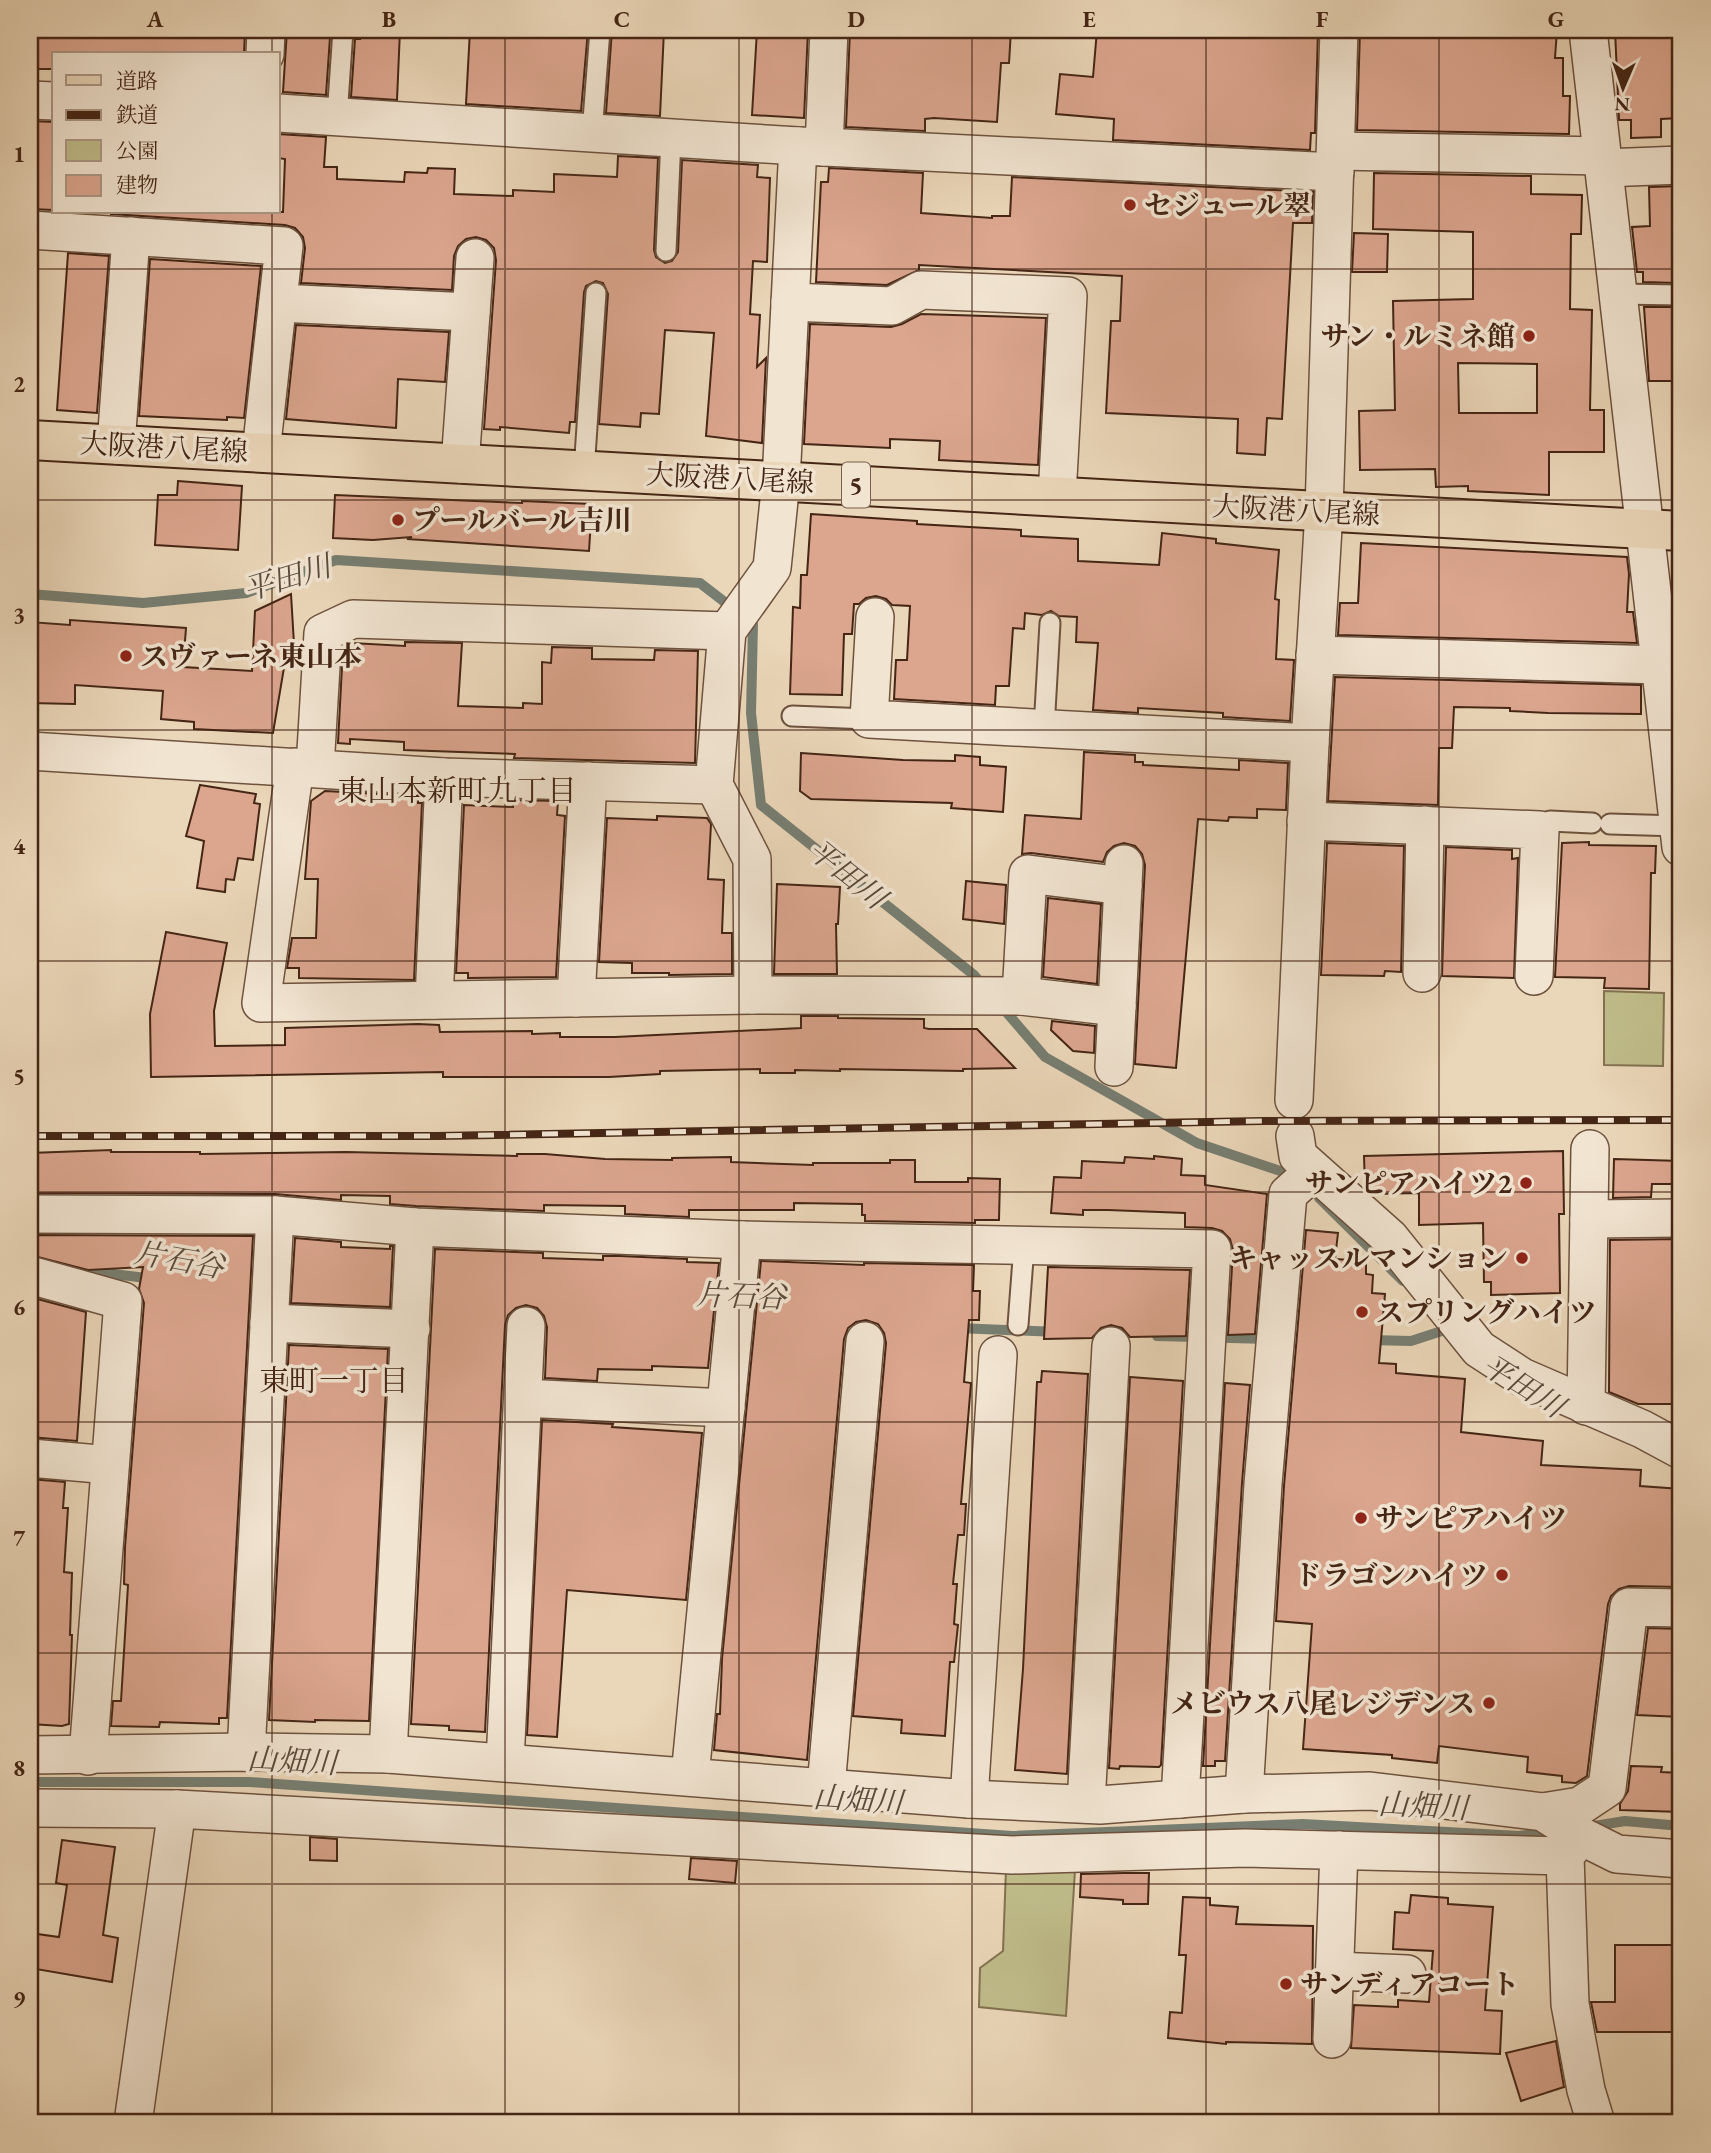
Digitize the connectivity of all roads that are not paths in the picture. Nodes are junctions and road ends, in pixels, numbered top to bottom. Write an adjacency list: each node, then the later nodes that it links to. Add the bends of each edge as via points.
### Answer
1 (266, 30): 7 (street)
2 (344, 30): 11 (lane)
3 (600, 30): 12 (lane)
4 (829, 30): 14 (street)
5 (1339, 30): 15 (street)
6 (1588, 30): 16 (street)
7 (265, 52)
8 (30, 100): 9 (street)
9 (52, 101)
10 (280, 113): 11 (street)
11 (337, 117): 12 (street)
12 (593, 133): 13 (street)
13 (671, 138): 14 (street); 21 (lane)
14 (811, 147): 15 (street); 26 (street)
15 (1335, 162): 16 (street); 36 (street)
16 (1603, 162): 17 (street); 24 (street)
17 (1681, 165)
18 (260, 228): 20 (street); 27 (street, via 284,246)
19 (30, 230): 20 (street)
20 (131, 236): 30 (street)
21 (666, 251)
22 (475, 258): 28 (street)
23 (596, 293): 33 (lane)
24 (1618, 294): 25 (lane); 37 (street)
25 (1681, 295)
26 (790, 302): 34 (street); 35 (street, via 892,306 921,290 1068,296)
27 (278, 303): 28 (street); 31 (street)
28 (471, 312): 32 (street)
29 (30, 440): 30 (main road, 大阪港八尾線 / 5)
30 (116, 444): 31 (main road, 大阪港八尾線 / 5)
31 (261, 452): 32 (main road, 大阪港八尾線 / 5)
32 (460, 464): 33 (main road, 大阪港八尾線 / 5)
33 (584, 471): 34 (main road, 大阪港八尾線 / 5)
34 (781, 481): 35 (main road, 大阪港八尾線 / 5); 39 (street, via 772,568)
35 (1057, 496): 36 (main road, 大阪港八尾線 / 5)
36 (1324, 511): 37 (main road, 大阪港八尾線 / 5); 41 (street)
37 (1663, 530): 42 (street)
38 (875, 617): 44 (street)
39 (735, 620): 48 (street, via 353,618 323,633); 51 (street)
40 (1050, 623): 45 (lane)
41 (1315, 655): 42 (street); 46 (street)
42 (1660, 665): 55 (street)
43 (792, 716): 44 (lane)
44 (869, 719): 45 (street)
45 (1044, 729): 46 (street)
46 (1310, 743): 52 (street)
47 (30, 751): 48 (street)
48 (305, 768): 49 (street); 61 (street, via 261,1003)
49 (444, 777): 50 (street); 61 (street)
50 (588, 781): 51 (street); 60 (street)
51 (714, 785): 58 (street, via 752,859)
52 (1306, 821): 53 (street); 64 (street)
53 (1425, 825): 54 (street); 56 (street)
54 (1540, 830): 55 (lane, via 1550,821 1601,823); 57 (street)
55 (1680, 837)
56 (1422, 973)
57 (1534, 976)
58 (753, 995): 59 (street); 60 (street)
59 (1003, 996): 62 (street); 62 (street, via 1028,874 1124,875)
60 (576, 998): 61 (street)
61 (434, 1000)
62 (1117, 1007): 63 (street)
63 (1114, 1067)
64 (1294, 1100)
65 (1294, 1136): 67 (street, via 1298,1156)
66 (1590, 1149): 71 (street)
67 (1314, 1171): 84 (street, via 1390,1238 1479,1349 1522,1377); 97 (street, via 1288,1194 1263,1484)
68 (30, 1213): 69 (street)
69 (275, 1216): 72 (street); 76 (street)
70 (1681, 1218): 71 (street)
71 (1589, 1219): 84 (street)
72 (415, 1227): 73 (street); 79 (street)
73 (742, 1240): 74 (street); 85 (street)
74 (1024, 1246): 77 (lane); 99 (street, via 1213,1249)
75 (30, 1275): 88 (street, via 123,1301)
76 (269, 1323): 79 (street); 90 (street)
77 (1018, 1325)
78 (526, 1326): 83 (street)
79 (411, 1329): 91 (street)
80 (865, 1341): 96 (street)
81 (1111, 1346): 100 (street)
82 (998, 1355): 98 (street)
83 (523, 1398): 85 (street); 94 (street)
84 (1586, 1406): 86 (street)
85 (726, 1408): 95 (street)
86 (1681, 1450)
87 (30, 1458): 88 (street)
88 (110, 1465): 93 (street)
89 (1681, 1608): 103 (street, via 1629,1607 1607,1788 1580,1806)
90 (246, 1752): 91 (street); 93 (street)
91 (388, 1754): 94 (street)
92 (30, 1755): 93 (street)
93 (88, 1756)
94 (505, 1762): 95 (street)
95 (690, 1776): 96 (street)
96 (827, 1787): 98 (street)
97 (1244, 1794): 99 (street); 103 (street, via 1370,1791)
98 (969, 1799): 100 (street)
99 (1180, 1799): 100 (street)
100 (1086, 1804)
101 (30, 1808): 102 (street)
102 (177, 1808): 104 (street, via 1012,1855); 109 (street)
103 (1565, 1832): 104 (street); 105 (street, via 1618,1854); 110 (street, via 1570,2004)
104 (1339, 1850): 106 (street)
105 (1681, 1858)
106 (1335, 1971): 107 (street); 108 (street)
107 (1407, 1974)
108 (1332, 2039)
109 (133, 2123)
110 (1596, 2123)

